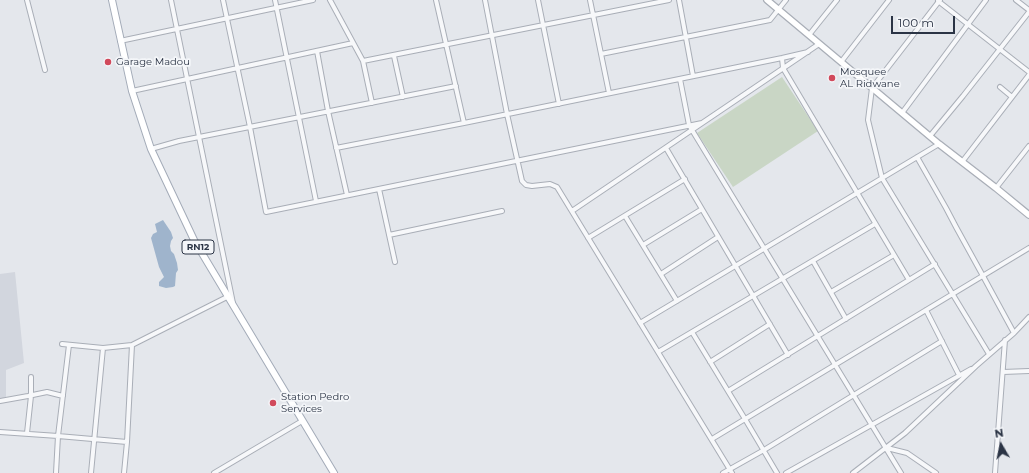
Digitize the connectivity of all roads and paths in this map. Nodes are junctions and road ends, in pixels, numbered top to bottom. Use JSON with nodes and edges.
{"nodes":[{"id":1,"x":27,"y":0,"type":"edge"},
{"id":2,"x":112,"y":0,"type":"edge"},
{"id":3,"x":171,"y":0,"type":"edge"},
{"id":4,"x":223,"y":0,"type":"edge"},
{"id":5,"x":275,"y":0,"type":"edge"},
{"id":6,"x":313,"y":0,"type":"edge"},
{"id":7,"x":330,"y":0,"type":"edge"},
{"id":8,"x":436,"y":0,"type":"edge"},
{"id":9,"x":485,"y":0,"type":"edge"},
{"id":10,"x":538,"y":0,"type":"edge"},
{"id":11,"x":590,"y":0,"type":"edge"},
{"id":12,"x":668,"y":0,"type":"edge"},
{"id":13,"x":679,"y":0,"type":"edge"},
{"id":14,"x":767,"y":0,"type":"edge"},
{"id":15,"x":786,"y":0,"type":"edge"},
{"id":16,"x":837,"y":0,"type":"edge"},
{"id":17,"x":889,"y":0,"type":"edge"},
{"id":18,"x":939,"y":0,"type":"edge"},
{"id":19,"x":986,"y":0,"type":"edge"},
{"id":20,"x":1016,"y":0,"type":"edge"},
{"id":21,"x":276,"y":8,"type":"junction"},
{"id":22,"x":778,"y":10,"type":"junction"},
{"id":23,"x":1029,"y":11,"type":"edge"},
{"id":24,"x":593,"y":15,"type":"junction"},
{"id":25,"x":227,"y":18,"type":"junction"},
{"id":26,"x":968,"y":24,"type":"junction"},
{"id":27,"x":543,"y":26,"type":"junction"},
{"id":28,"x":177,"y":29,"type":"junction"},
{"id":29,"x":492,"y":35,"type":"junction"},
{"id":30,"x":809,"y":36,"type":"junction"},
{"id":31,"x":686,"y":37,"type":"junction"},
{"id":32,"x":120,"y":41,"type":"junction"},
{"id":33,"x":354,"y":43,"type":"junction"},
{"id":34,"x":819,"y":44,"type":"junction"},
{"id":35,"x":447,"y":45,"type":"junction"},
{"id":36,"x":1000,"y":49,"type":"junction"},
{"id":37,"x":317,"y":51,"type":"junction"},
{"id":38,"x":808,"y":52,"type":"junction"},
{"id":39,"x":601,"y":54,"type":"junction"},
{"id":40,"x":394,"y":56,"type":"junction"},
{"id":41,"x":287,"y":58,"type":"junction"},
{"id":42,"x":782,"y":58,"type":"junction"},
{"id":43,"x":363,"y":61,"type":"junction"},
{"id":44,"x":841,"y":62,"type":"junction"},
{"id":45,"x":237,"y":68,"type":"junction"},
{"id":46,"x":783,"y":68,"type":"junction"},
{"id":47,"x":45,"y":70,"type":"dead end"},
{"id":48,"x":1029,"y":72,"type":"edge"},
{"id":49,"x":1029,"y":75,"type":"edge"},
{"id":50,"x":693,"y":76,"type":"junction"},
{"id":51,"x":188,"y":79,"type":"junction"},
{"id":52,"x":680,"y":79,"type":"junction"},
{"id":53,"x":456,"y":86,"type":"junction"},
{"id":54,"x":1000,"y":87,"type":"dead end"},
{"id":55,"x":872,"y":88,"type":"junction"},
{"id":56,"x":132,"y":92,"type":"junction"},
{"id":57,"x":609,"y":94,"type":"junction"},
{"id":58,"x":403,"y":97,"type":"junction"},
{"id":59,"x":1012,"y":97,"type":"junction"},
{"id":60,"x":372,"y":103,"type":"junction"},
{"id":61,"x":558,"y":104,"type":"junction"},
{"id":62,"x":328,"y":111,"type":"junction"},
{"id":63,"x":902,"y":113,"type":"junction"},
{"id":64,"x":507,"y":114,"type":"junction"},
{"id":65,"x":299,"y":117,"type":"junction"},
{"id":66,"x":464,"y":123,"type":"junction"},
{"id":67,"x":250,"y":127,"type":"junction"},
{"id":68,"x":691,"y":128,"type":"junction"},
{"id":69,"x":930,"y":136,"type":"junction"},
{"id":70,"x":200,"y":137,"type":"junction"},
{"id":71,"x":939,"y":144,"type":"junction"},
{"id":72,"x":1029,"y":146,"type":"edge"},
{"id":73,"x":336,"y":148,"type":"junction"},
{"id":74,"x":666,"y":148,"type":"junction"},
{"id":75,"x":151,"y":149,"type":"junction"},
{"id":76,"x":917,"y":157,"type":"junction"},
{"id":77,"x":517,"y":160,"type":"junction"},
{"id":78,"x":962,"y":162,"type":"junction"},
{"id":79,"x":882,"y":178,"type":"junction"},
{"id":80,"x":685,"y":179,"type":"junction"},
{"id":81,"x":996,"y":188,"type":"junction"},
{"id":82,"x":379,"y":189,"type":"junction"},
{"id":83,"x":857,"y":193,"type":"junction"},
{"id":84,"x":347,"y":195,"type":"junction"},
{"id":85,"x":316,"y":201,"type":"junction"},
{"id":86,"x":702,"y":208,"type":"junction"},
{"id":87,"x":572,"y":210,"type":"junction"},
{"id":88,"x":502,"y":211,"type":"dead end"},
{"id":89,"x":1028,"y":213,"type":"edge"},
{"id":90,"x":625,"y":216,"type":"junction"},
{"id":91,"x":875,"y":224,"type":"junction"},
{"id":92,"x":389,"y":235,"type":"junction"},
{"id":93,"x":718,"y":237,"type":"junction"},
{"id":94,"x":588,"y":238,"type":"junction"},
{"id":95,"x":643,"y":245,"type":"junction"},
{"id":96,"x":764,"y":248,"type":"junction"},
{"id":97,"x":1029,"y":248,"type":"edge"},
{"id":98,"x":894,"y":255,"type":"junction"},
{"id":99,"x":813,"y":261,"type":"junction"},
{"id":100,"x":395,"y":262,"type":"dead end"},
{"id":101,"x":935,"y":264,"type":"junction"},
{"id":102,"x":735,"y":266,"type":"junction"},
{"id":103,"x":661,"y":274,"type":"junction"},
{"id":104,"x":983,"y":276,"type":"junction"},
{"id":105,"x":783,"y":279,"type":"junction"},
{"id":106,"x":908,"y":280,"type":"junction"},
{"id":107,"x":831,"y":292,"type":"junction"},
{"id":108,"x":953,"y":294,"type":"junction"},
{"id":109,"x":227,"y":297,"type":"junction"},
{"id":110,"x":754,"y":297,"type":"junction"},
{"id":111,"x":677,"y":301,"type":"junction"},
{"id":112,"x":234,"y":309,"type":"junction"},
{"id":113,"x":926,"y":310,"type":"junction"},
{"id":114,"x":1029,"y":316,"type":"edge"},
{"id":115,"x":846,"y":318,"type":"junction"},
{"id":116,"x":640,"y":323,"type":"junction"},
{"id":117,"x":770,"y":324,"type":"junction"},
{"id":118,"x":692,"y":332,"type":"junction"},
{"id":119,"x":1014,"y":333,"type":"junction"},
{"id":120,"x":818,"y":336,"type":"junction"},
{"id":121,"x":1005,"y":340,"type":"junction"},
{"id":122,"x":942,"y":341,"type":"junction"},
{"id":123,"x":62,"y":344,"type":"dead end"},
{"id":124,"x":69,"y":345,"type":"junction"},
{"id":125,"x":132,"y":345,"type":"junction"},
{"id":126,"x":103,"y":348,"type":"junction"},
{"id":127,"x":658,"y":352,"type":"junction"},
{"id":128,"x":989,"y":354,"type":"junction"},
{"id":129,"x":788,"y":355,"type":"junction"},
{"id":130,"x":710,"y":362,"type":"junction"},
{"id":131,"x":836,"y":365,"type":"junction"},
{"id":132,"x":976,"y":366,"type":"junction"},
{"id":133,"x":1029,"y":371,"type":"edge"},
{"id":134,"x":1003,"y":372,"type":"junction"},
{"id":135,"x":959,"y":375,"type":"junction"},
{"id":136,"x":31,"y":377,"type":"dead end"},
{"id":137,"x":728,"y":391,"type":"junction"},
{"id":138,"x":854,"y":395,"type":"junction"},
{"id":139,"x":31,"y":396,"type":"junction"},
{"id":140,"x":63,"y":396,"type":"junction"},
{"id":141,"x":0,"y":401,"type":"edge"},
{"id":142,"x":746,"y":419,"type":"junction"},
{"id":143,"x":302,"y":421,"type":"junction"},
{"id":144,"x":872,"y":424,"type":"junction"},
{"id":145,"x":0,"y":432,"type":"edge"},
{"id":146,"x":27,"y":434,"type":"junction"},
{"id":147,"x":58,"y":436,"type":"junction"},
{"id":148,"x":94,"y":439,"type":"junction"},
{"id":149,"x":712,"y":439,"type":"junction"},
{"id":150,"x":127,"y":442,"type":"junction"},
{"id":151,"x":886,"y":448,"type":"junction"},
{"id":152,"x":764,"y":450,"type":"junction"},
{"id":153,"x":731,"y":471,"type":"edge"},
{"id":154,"x":56,"y":473,"type":"edge"},
{"id":155,"x":91,"y":473,"type":"edge"},
{"id":156,"x":124,"y":473,"type":"edge"},
{"id":157,"x":214,"y":473,"type":"edge"},
{"id":158,"x":334,"y":473,"type":"edge"},
{"id":159,"x":724,"y":473,"type":"edge"},
{"id":160,"x":777,"y":473,"type":"edge"},
{"id":161,"x":786,"y":473,"type":"edge"},
{"id":162,"x":853,"y":473,"type":"edge"},
{"id":163,"x":901,"y":473,"type":"edge"},
{"id":164,"x":936,"y":473,"type":"edge"},
{"id":165,"x":995,"y":473,"type":"edge"}],
"edges":[{"from":1,"to":47,"type":"street"},
{"from":2,"to":32,"type":"main road","number":"RN12"},
{"from":3,"to":28,"type":"street"},
{"from":4,"to":25,"type":"street"},
{"from":5,"to":21,"type":"street"},
{"from":6,"to":21,"type":"street"},
{"from":7,"to":33,"type":"street"},
{"from":8,"to":35,"type":"street"},
{"from":9,"to":29,"type":"street"},
{"from":10,"to":27,"type":"street"},
{"from":11,"to":24,"type":"street"},
{"from":12,"to":24,"type":"street"},
{"from":13,"to":31,"type":"street"},
{"from":14,"to":22,"type":"street"},
{"from":15,"to":22,"type":"street"},
{"from":16,"to":30,"type":"street"},
{"from":17,"to":44,"type":"street"},
{"from":18,"to":26,"type":"street"},
{"from":18,"to":55,"type":"street"},
{"from":19,"to":26,"type":"street"},
{"from":20,"to":23,"type":"street"},
{"from":21,"to":25,"type":"street"},
{"from":21,"to":41,"type":"street"},
{"from":22,"to":30,"type":"street"},
{"from":22,"to":31,"type":"street"},
{"from":23,"to":36,"type":"street"},
{"from":24,"to":27,"type":"street"},
{"from":24,"to":39,"type":"street"},
{"from":25,"to":28,"type":"street"},
{"from":25,"to":45,"type":"street"},
{"from":26,"to":36,"type":"street"},
{"from":26,"to":63,"type":"street"},
{"from":27,"to":29,"type":"street"},
{"from":27,"to":61,"type":"street"},
{"from":28,"to":32,"type":"street"},
{"from":28,"to":51,"type":"street"},
{"from":29,"to":35,"type":"street"},
{"from":29,"to":64,"type":"street"},
{"from":30,"to":34,"type":"street"},
{"from":31,"to":39,"type":"street"},
{"from":31,"to":50,"type":"street"},
{"from":32,"to":56,"type":"main road","number":"RN12"},
{"from":33,"to":37,"type":"street"},
{"from":33,"to":43,"type":"street"},
{"from":34,"to":38,"type":"street"},
{"from":34,"to":44,"type":"street"},
{"from":35,"to":40,"type":"street"},
{"from":35,"to":53,"type":"street"},
{"from":36,"to":48,"type":"street"},
{"from":36,"to":69,"type":"street"},
{"from":37,"to":41,"type":"street"},
{"from":37,"to":62,"type":"street"},
{"from":38,"to":42,"type":"street"},
{"from":38,"to":46,"type":"street"},
{"from":39,"to":57,"type":"street"},
{"from":40,"to":43,"type":"street"},
{"from":40,"to":58,"type":"street"},
{"from":41,"to":45,"type":"street"},
{"from":41,"to":65,"type":"street"},
{"from":42,"to":46,"type":"street"},
{"from":42,"to":50,"type":"street"},
{"from":43,"to":60,"type":"street"},
{"from":44,"to":55,"type":"street"},
{"from":45,"to":51,"type":"street"},
{"from":45,"to":67,"type":"street"},
{"from":46,"to":68,"type":"street"},
{"from":46,"to":83,"type":"street"},
{"from":49,"to":59,"type":"street"},
{"from":50,"to":52,"type":"street"},
{"from":51,"to":56,"type":"street"},
{"from":51,"to":70,"type":"street"},
{"from":52,"to":57,"type":"street"},
{"from":52,"to":68,"type":"street"},
{"from":53,"to":58,"type":"street"},
{"from":53,"to":66,"type":"street"},
{"from":54,"to":59,"type":"street"},
{"from":55,"to":63,"type":"street"},
{"from":55,"to":79,"type":"street"},
{"from":56,"to":75,"type":"main road","number":"RN12"},
{"from":57,"to":61,"type":"street"},
{"from":58,"to":60,"type":"street"},
{"from":59,"to":78,"type":"street"},
{"from":60,"to":62,"type":"street"},
{"from":61,"to":64,"type":"street"},
{"from":62,"to":65,"type":"street"},
{"from":62,"to":73,"type":"street"},
{"from":63,"to":69,"type":"street"},
{"from":64,"to":66,"type":"street"},
{"from":64,"to":77,"type":"street"},
{"from":65,"to":67,"type":"street"},
{"from":65,"to":85,"type":"street"},
{"from":66,"to":73,"type":"street"},
{"from":67,"to":70,"type":"street"},
{"from":67,"to":85,"type":"street"},
{"from":68,"to":74,"type":"street"},
{"from":68,"to":77,"type":"street"},
{"from":68,"to":96,"type":"street"},
{"from":69,"to":71,"type":"street"},
{"from":70,"to":75,"type":"street"},
{"from":70,"to":112,"type":"street"},
{"from":71,"to":76,"type":"street"},
{"from":71,"to":78,"type":"street"},
{"from":72,"to":81,"type":"street"},
{"from":73,"to":84,"type":"street"},
{"from":74,"to":80,"type":"street"},
{"from":74,"to":87,"type":"street"},
{"from":75,"to":109,"type":"main road","number":"RN12"},
{"from":76,"to":79,"type":"street"},
{"from":76,"to":104,"type":"street"},
{"from":77,"to":82,"type":"street"},
{"from":77,"to":87,"type":"street"},
{"from":78,"to":81,"type":"street"},
{"from":79,"to":83,"type":"street"},
{"from":79,"to":101,"type":"street"},
{"from":80,"to":86,"type":"street"},
{"from":80,"to":90,"type":"street"},
{"from":81,"to":89,"type":"street"},
{"from":82,"to":84,"type":"street"},
{"from":82,"to":92,"type":"street"},
{"from":83,"to":91,"type":"street"},
{"from":83,"to":96,"type":"street"},
{"from":84,"to":85,"type":"street"},
{"from":86,"to":93,"type":"street"},
{"from":86,"to":95,"type":"street"},
{"from":87,"to":94,"type":"street"},
{"from":88,"to":92,"type":"street"},
{"from":90,"to":94,"type":"street"},
{"from":90,"to":95,"type":"street"},
{"from":91,"to":98,"type":"street"},
{"from":91,"to":99,"type":"street"},
{"from":92,"to":100,"type":"street"},
{"from":93,"to":102,"type":"street"},
{"from":93,"to":103,"type":"street"},
{"from":94,"to":116,"type":"street"},
{"from":95,"to":103,"type":"street"},
{"from":96,"to":102,"type":"street"},
{"from":96,"to":105,"type":"street"},
{"from":97,"to":104,"type":"street"},
{"from":98,"to":106,"type":"street"},
{"from":98,"to":107,"type":"street"},
{"from":99,"to":105,"type":"street"},
{"from":99,"to":107,"type":"street"},
{"from":101,"to":106,"type":"street"},
{"from":101,"to":108,"type":"street"},
{"from":102,"to":110,"type":"street"},
{"from":102,"to":111,"type":"street"},
{"from":103,"to":111,"type":"street"},
{"from":104,"to":108,"type":"street"},
{"from":104,"to":119,"type":"street"},
{"from":105,"to":110,"type":"street"},
{"from":105,"to":120,"type":"street"},
{"from":106,"to":115,"type":"street"},
{"from":107,"to":115,"type":"street"},
{"from":108,"to":113,"type":"street"},
{"from":108,"to":128,"type":"street"},
{"from":109,"to":112,"type":"main road","number":"RN12"},
{"from":109,"to":125,"type":"street"},
{"from":110,"to":117,"type":"street"},
{"from":110,"to":118,"type":"street"},
{"from":111,"to":116,"type":"street"},
{"from":112,"to":143,"type":"main road","number":"RN12"},
{"from":113,"to":122,"type":"street"},
{"from":113,"to":131,"type":"street"},
{"from":114,"to":119,"type":"street"},
{"from":115,"to":120,"type":"street"},
{"from":116,"to":127,"type":"street"},
{"from":117,"to":129,"type":"street"},
{"from":117,"to":130,"type":"street"},
{"from":118,"to":127,"type":"street"},
{"from":118,"to":130,"type":"street"},
{"from":119,"to":121,"type":"street"},
{"from":120,"to":129,"type":"street"},
{"from":120,"to":131,"type":"street"},
{"from":121,"to":128,"type":"street"},
{"from":121,"to":134,"type":"street"},
{"from":122,"to":135,"type":"street"},
{"from":122,"to":138,"type":"street"},
{"from":123,"to":124,"type":"street"},
{"from":124,"to":126,"type":"street"},
{"from":124,"to":140,"type":"street"},
{"from":125,"to":126,"type":"street"},
{"from":125,"to":150,"type":"street"},
{"from":126,"to":148,"type":"street"},
{"from":127,"to":149,"type":"street"},
{"from":128,"to":132,"type":"street"},
{"from":129,"to":137,"type":"street"},
{"from":130,"to":137,"type":"street"},
{"from":131,"to":138,"type":"street"},
{"from":131,"to":142,"type":"street"},
{"from":132,"to":135,"type":"street"},
{"from":132,"to":151,"type":"street"},
{"from":133,"to":134,"type":"street"},
{"from":134,"to":165,"type":"street"},
{"from":135,"to":144,"type":"street"},
{"from":136,"to":139,"type":"street"},
{"from":137,"to":142,"type":"street"},
{"from":138,"to":144,"type":"street"},
{"from":138,"to":152,"type":"street"},
{"from":139,"to":140,"type":"street"},
{"from":139,"to":141,"type":"street"},
{"from":139,"to":146,"type":"street"},
{"from":140,"to":147,"type":"street"},
{"from":142,"to":149,"type":"street"},
{"from":142,"to":152,"type":"street"},
{"from":143,"to":157,"type":"street"},
{"from":143,"to":158,"type":"main road","number":"RN12"},
{"from":144,"to":151,"type":"street"},
{"from":144,"to":161,"type":"street"},
{"from":145,"to":146,"type":"street"},
{"from":146,"to":147,"type":"street"},
{"from":147,"to":148,"type":"street"},
{"from":147,"to":154,"type":"street"},
{"from":148,"to":150,"type":"street"},
{"from":148,"to":155,"type":"street"},
{"from":149,"to":153,"type":"street"},
{"from":150,"to":156,"type":"street"},
{"from":151,"to":162,"type":"street"},
{"from":151,"to":163,"type":"street"},
{"from":151,"to":164,"type":"street"},
{"from":152,"to":153,"type":"street"},
{"from":152,"to":160,"type":"street"},
{"from":153,"to":159,"type":"street"}]}
